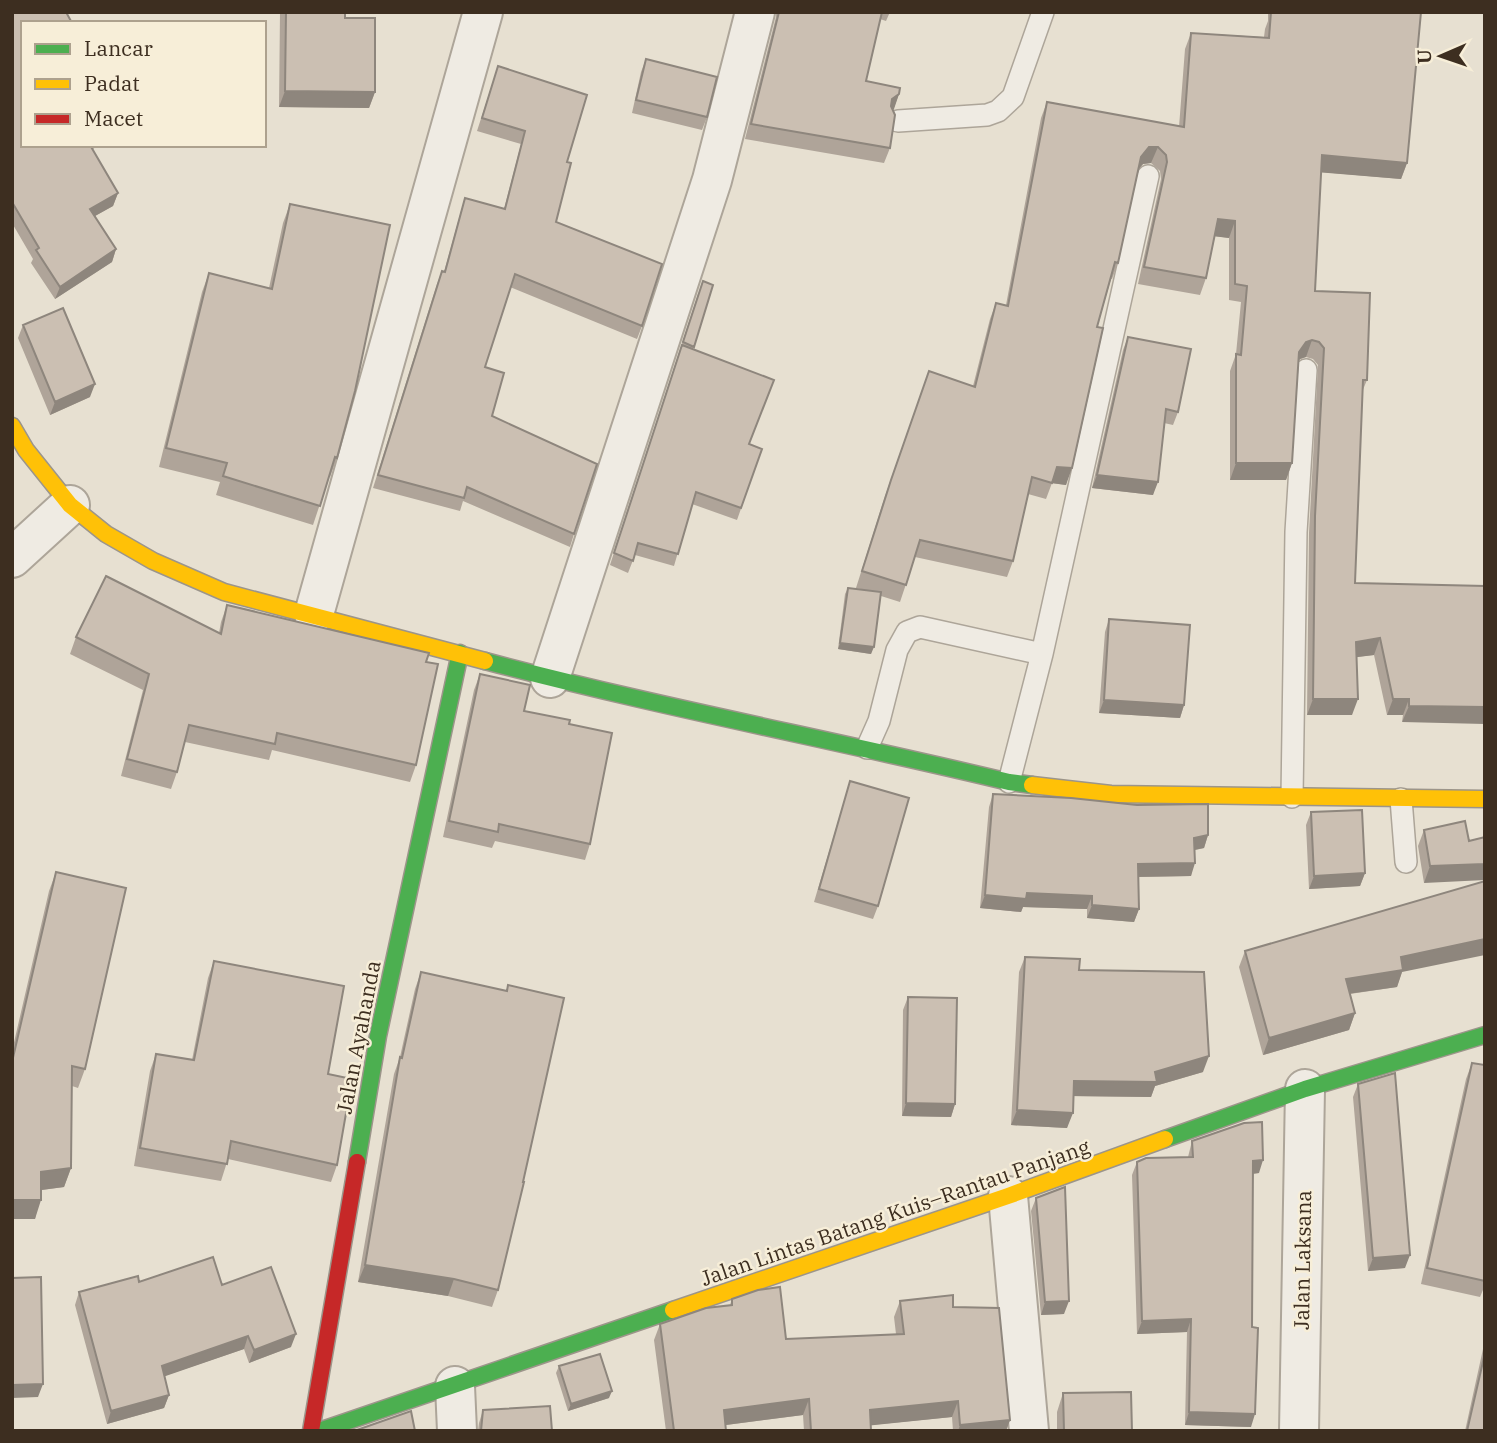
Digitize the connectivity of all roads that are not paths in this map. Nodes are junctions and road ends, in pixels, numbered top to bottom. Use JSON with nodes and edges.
{"nodes":[{"id":1,"x":483,"y":12,"type":"edge"},
{"id":2,"x":755,"y":12,"type":"edge"},
{"id":3,"x":1042,"y":12,"type":"edge"},
{"id":4,"x":898,"y":121,"type":"edge"},
{"id":5,"x":1148,"y":176,"type":"edge"},
{"id":6,"x":1306,"y":370,"type":"edge"},
{"id":7,"x":12,"y":426,"type":"edge"},
{"id":8,"x":70,"y":505,"type":"junction"},
{"id":9,"x":12,"y":558,"type":"edge"},
{"id":10,"x":314,"y":614,"type":"junction"},
{"id":11,"x":460,"y":653,"type":"junction"},
{"id":12,"x":1042,"y":654,"type":"junction"},
{"id":13,"x":550,"y":678,"type":"junction"},
{"id":14,"x":867,"y":748,"type":"junction"},
{"id":15,"x":1009,"y":782,"type":"junction"},
{"id":16,"x":1292,"y":797,"type":"junction"},
{"id":17,"x":1401,"y":799,"type":"junction"},
{"id":18,"x":1485,"y":799,"type":"edge"},
{"id":19,"x":1406,"y":862,"type":"dead end"},
{"id":20,"x":1485,"y":1035,"type":"edge"},
{"id":21,"x":1305,"y":1089,"type":"junction"},
{"id":22,"x":1008,"y":1196,"type":"junction"},
{"id":23,"x":455,"y":1386,"type":"junction"},
{"id":24,"x":311,"y":1431,"type":"edge"},
{"id":25,"x":319,"y":1431,"type":"edge"},
{"id":26,"x":457,"y":1431,"type":"edge"},
{"id":27,"x":1029,"y":1431,"type":"edge"},
{"id":28,"x":1299,"y":1431,"type":"edge"}],
"edges":[{"from":1,"to":10,"type":"street"},
{"from":2,"to":13,"type":"street"},
{"from":3,"to":4,"type":"lane"},
{"from":5,"to":12,"type":"lane"},
{"from":6,"to":16,"type":"lane"},
{"from":7,"to":8,"type":"street"},
{"from":8,"to":9,"type":"street"},
{"from":8,"to":10,"type":"street"},
{"from":10,"to":11,"type":"street"},
{"from":11,"to":13,"type":"street"},
{"from":11,"to":24,"type":"street","name":"Jalan Ayahanda"},
{"from":12,"to":14,"type":"lane"},
{"from":12,"to":15,"type":"lane"},
{"from":13,"to":14,"type":"street"},
{"from":14,"to":15,"type":"street"},
{"from":15,"to":16,"type":"street"},
{"from":16,"to":17,"type":"street"},
{"from":17,"to":18,"type":"street"},
{"from":17,"to":19,"type":"lane"},
{"from":20,"to":21,"type":"street","name":"Jalan Lintas Batang Kuis–Rantau Panjang"},
{"from":21,"to":22,"type":"street","name":"Jalan Lintas Batang Kuis–Rantau Panjang"},
{"from":21,"to":28,"type":"street","name":"Jalan Laksana"},
{"from":22,"to":23,"type":"street","name":"Jalan Lintas Batang Kuis–Rantau Panjang"},
{"from":22,"to":27,"type":"street"},
{"from":23,"to":25,"type":"street","name":"Jalan Lintas Batang Kuis–Rantau Panjang"},
{"from":23,"to":26,"type":"street"}]}
